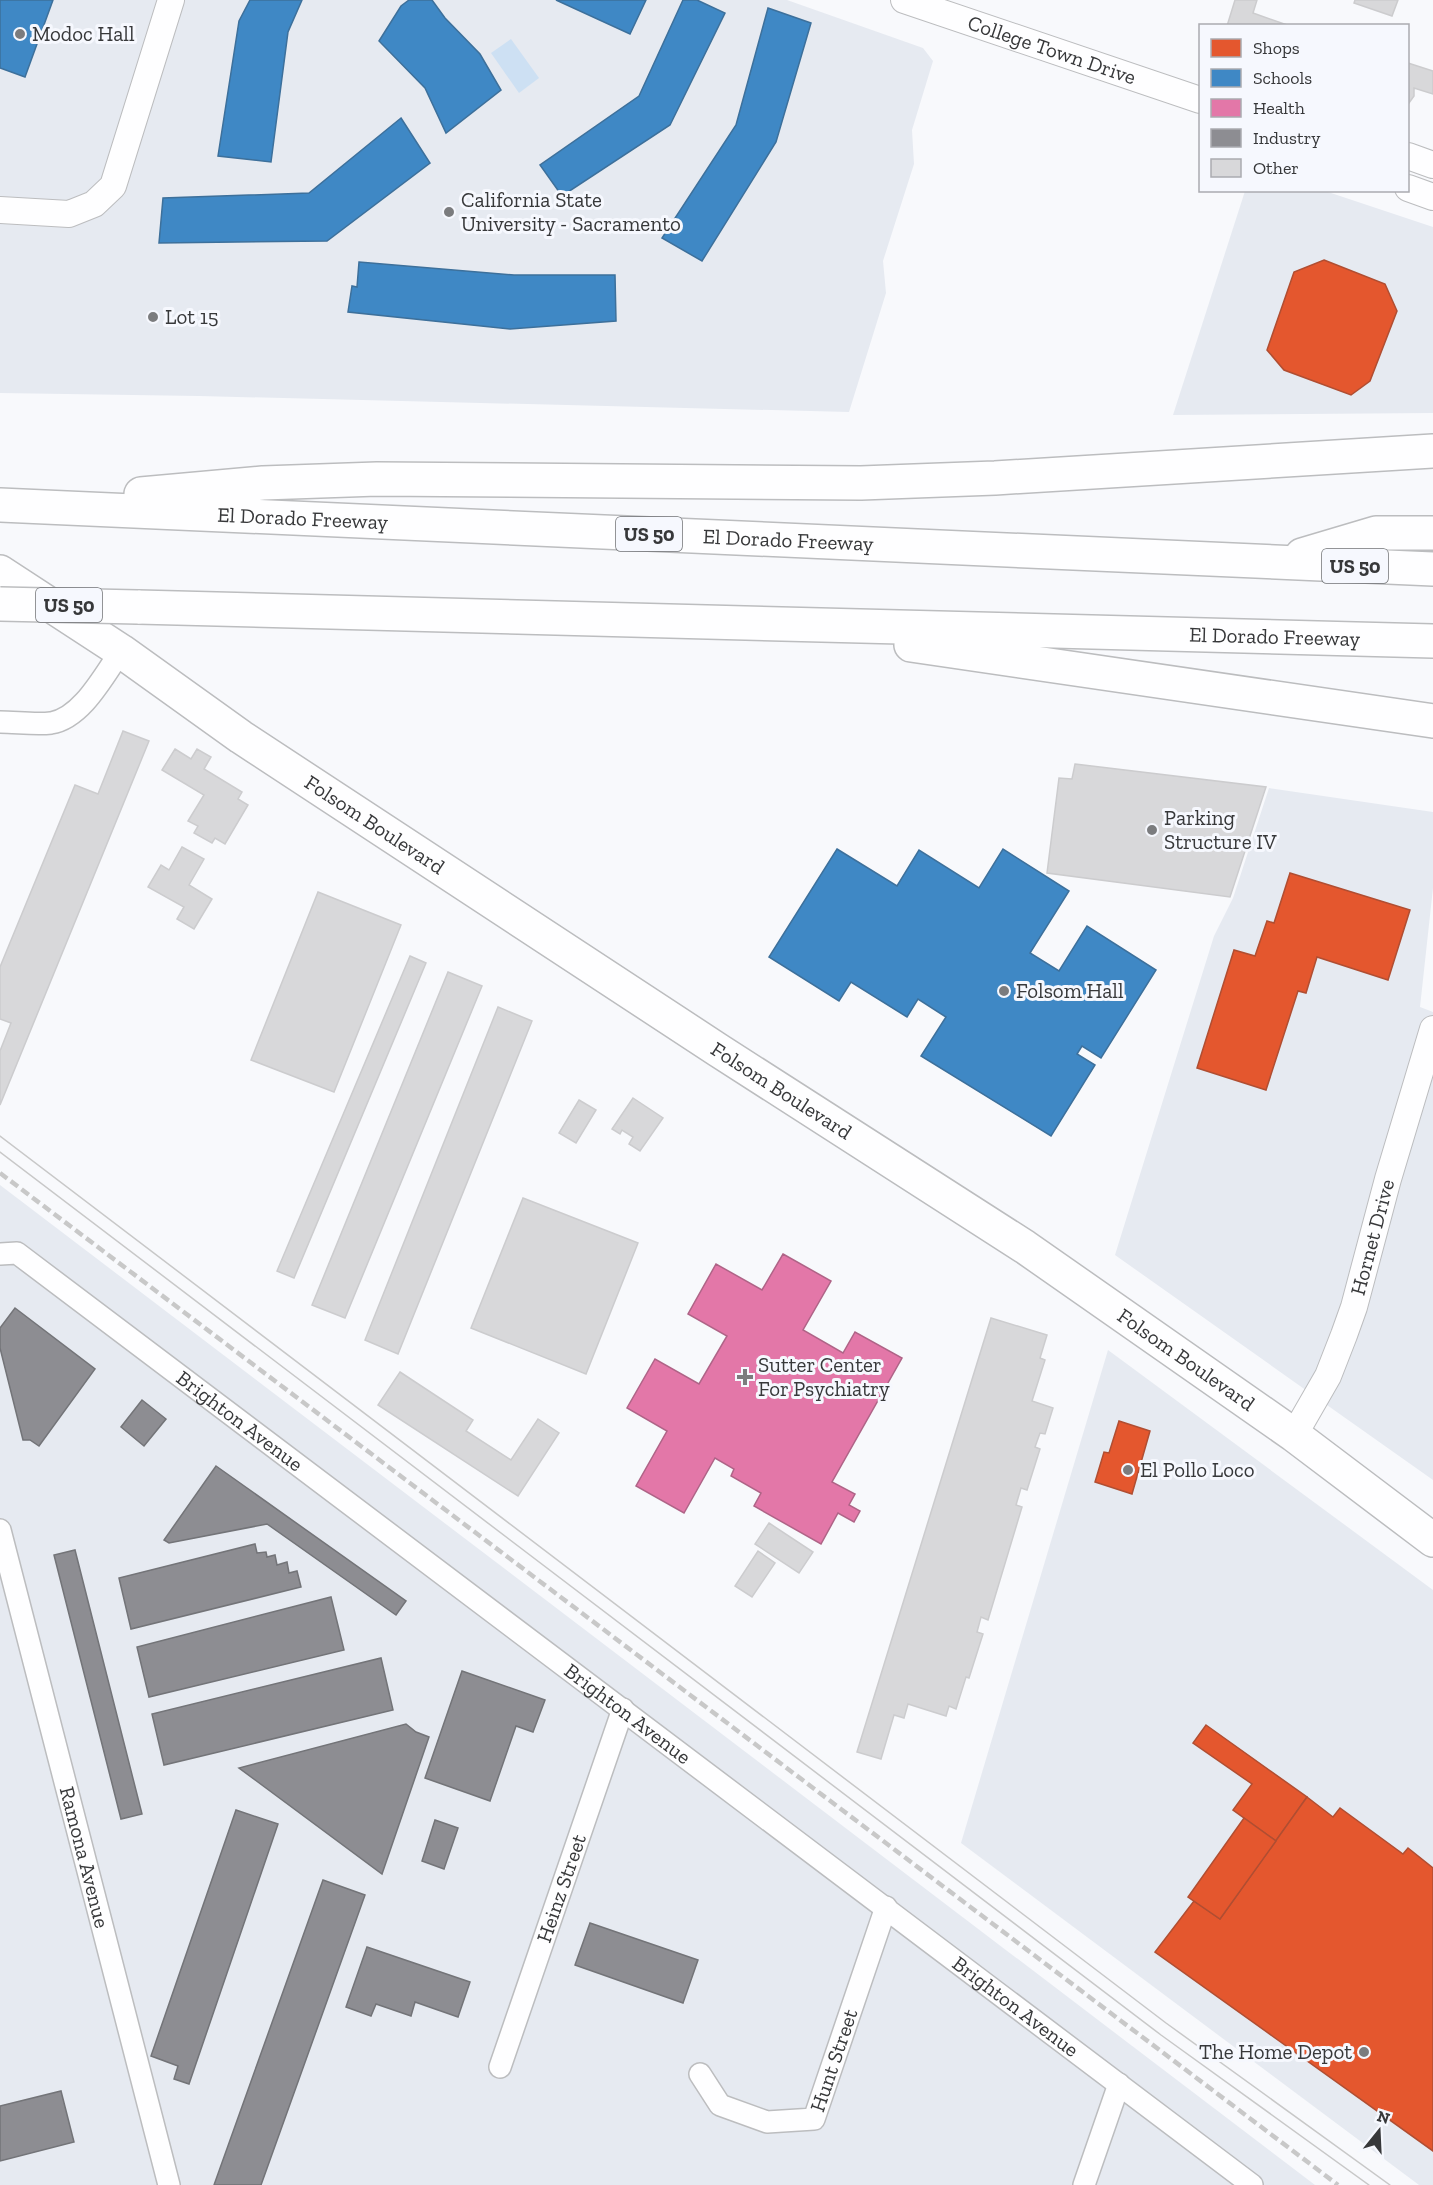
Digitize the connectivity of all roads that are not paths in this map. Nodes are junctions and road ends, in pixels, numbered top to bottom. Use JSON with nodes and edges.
{"nodes":[{"id":1,"x":171,"y":0,"type":"edge"},
{"id":2,"x":904,"y":0,"type":"edge"},
{"id":3,"x":1199,"y":100,"type":"edge"},
{"id":4,"x":1409,"y":157,"type":"edge"},
{"id":5,"x":1433,"y":165,"type":"edge"},
{"id":6,"x":1409,"y":189,"type":"edge"},
{"id":7,"x":1433,"y":197,"type":"edge"},
{"id":8,"x":0,"y":210,"type":"edge"},
{"id":9,"x":1433,"y":430,"type":"edge"},
{"id":10,"x":1433,"y":451,"type":"edge"},
{"id":11,"x":1350,"y":456,"type":"junction"},
{"id":12,"x":10,"y":506,"type":"edge"},
{"id":13,"x":1433,"y":533,"type":"edge"},
{"id":14,"x":1277,"y":563,"type":"junction"},
{"id":15,"x":1433,"y":569,"type":"edge"},
{"id":16,"x":0,"y":572,"type":"edge"},
{"id":17,"x":0,"y":604,"type":"edge"},
{"id":18,"x":761,"y":624,"type":"junction"},
{"id":19,"x":1432,"y":641,"type":"edge"},
{"id":20,"x":121,"y":651,"type":"junction"},
{"id":21,"x":1419,"y":719,"type":"edge"},
{"id":22,"x":0,"y":722,"type":"edge"},
{"id":23,"x":1433,"y":1029,"type":"edge"},
{"id":24,"x":0,"y":1254,"type":"edge"},
{"id":25,"x":1294,"y":1436,"type":"junction"},
{"id":26,"x":0,"y":1530,"type":"edge"},
{"id":27,"x":1433,"y":1540,"type":"edge"},
{"id":28,"x":623,"y":1709,"type":"junction"},
{"id":29,"x":886,"y":1907,"type":"junction"},
{"id":30,"x":500,"y":2067,"type":"dead end"},
{"id":31,"x":700,"y":2074,"type":"dead end"},
{"id":32,"x":1119,"y":2084,"type":"junction"},
{"id":33,"x":169,"y":2185,"type":"edge"},
{"id":34,"x":1084,"y":2185,"type":"edge"},
{"id":35,"x":1252,"y":2185,"type":"edge"}],
"edges":[{"from":1,"to":8,"type":"street"},
{"from":2,"to":3,"type":"street","name":"College Town Drive"},
{"from":4,"to":5,"type":"street"},
{"from":6,"to":7,"type":"street"},
{"from":9,"to":11,"type":"main road"},
{"from":10,"to":11,"type":"main road"},
{"from":11,"to":12,"type":"main road"},
{"from":12,"to":14,"type":"main road","name":"El Dorado Freeway","number":"US 50"},
{"from":13,"to":14,"type":"main road"},
{"from":14,"to":15,"type":"main road","name":"El Dorado Freeway","number":"US 50"},
{"from":16,"to":20,"type":"main road","name":"Folsom Boulevard"},
{"from":17,"to":18,"type":"main road","name":"El Dorado Freeway","number":"US 50","bridge":true},
{"from":18,"to":19,"type":"main road","name":"El Dorado Freeway","number":"US 50"},
{"from":18,"to":21,"type":"main road"},
{"from":20,"to":22,"type":"street"},
{"from":20,"to":25,"type":"main road","name":"Folsom Boulevard"},
{"from":23,"to":25,"type":"street","name":"Hornet Drive"},
{"from":24,"to":28,"type":"street","name":"Brighton Avenue"},
{"from":25,"to":27,"type":"main road","name":"Folsom Boulevard"},
{"from":26,"to":33,"type":"street","name":"Ramona Avenue"},
{"from":28,"to":29,"type":"street","name":"Brighton Avenue"},
{"from":28,"to":30,"type":"street","name":"Heinz Street"},
{"from":29,"to":31,"type":"street","name":"Hunt Street"},
{"from":29,"to":32,"type":"street","name":"Brighton Avenue"},
{"from":32,"to":34,"type":"street"},
{"from":32,"to":35,"type":"street","name":"Brighton Avenue"}]}
